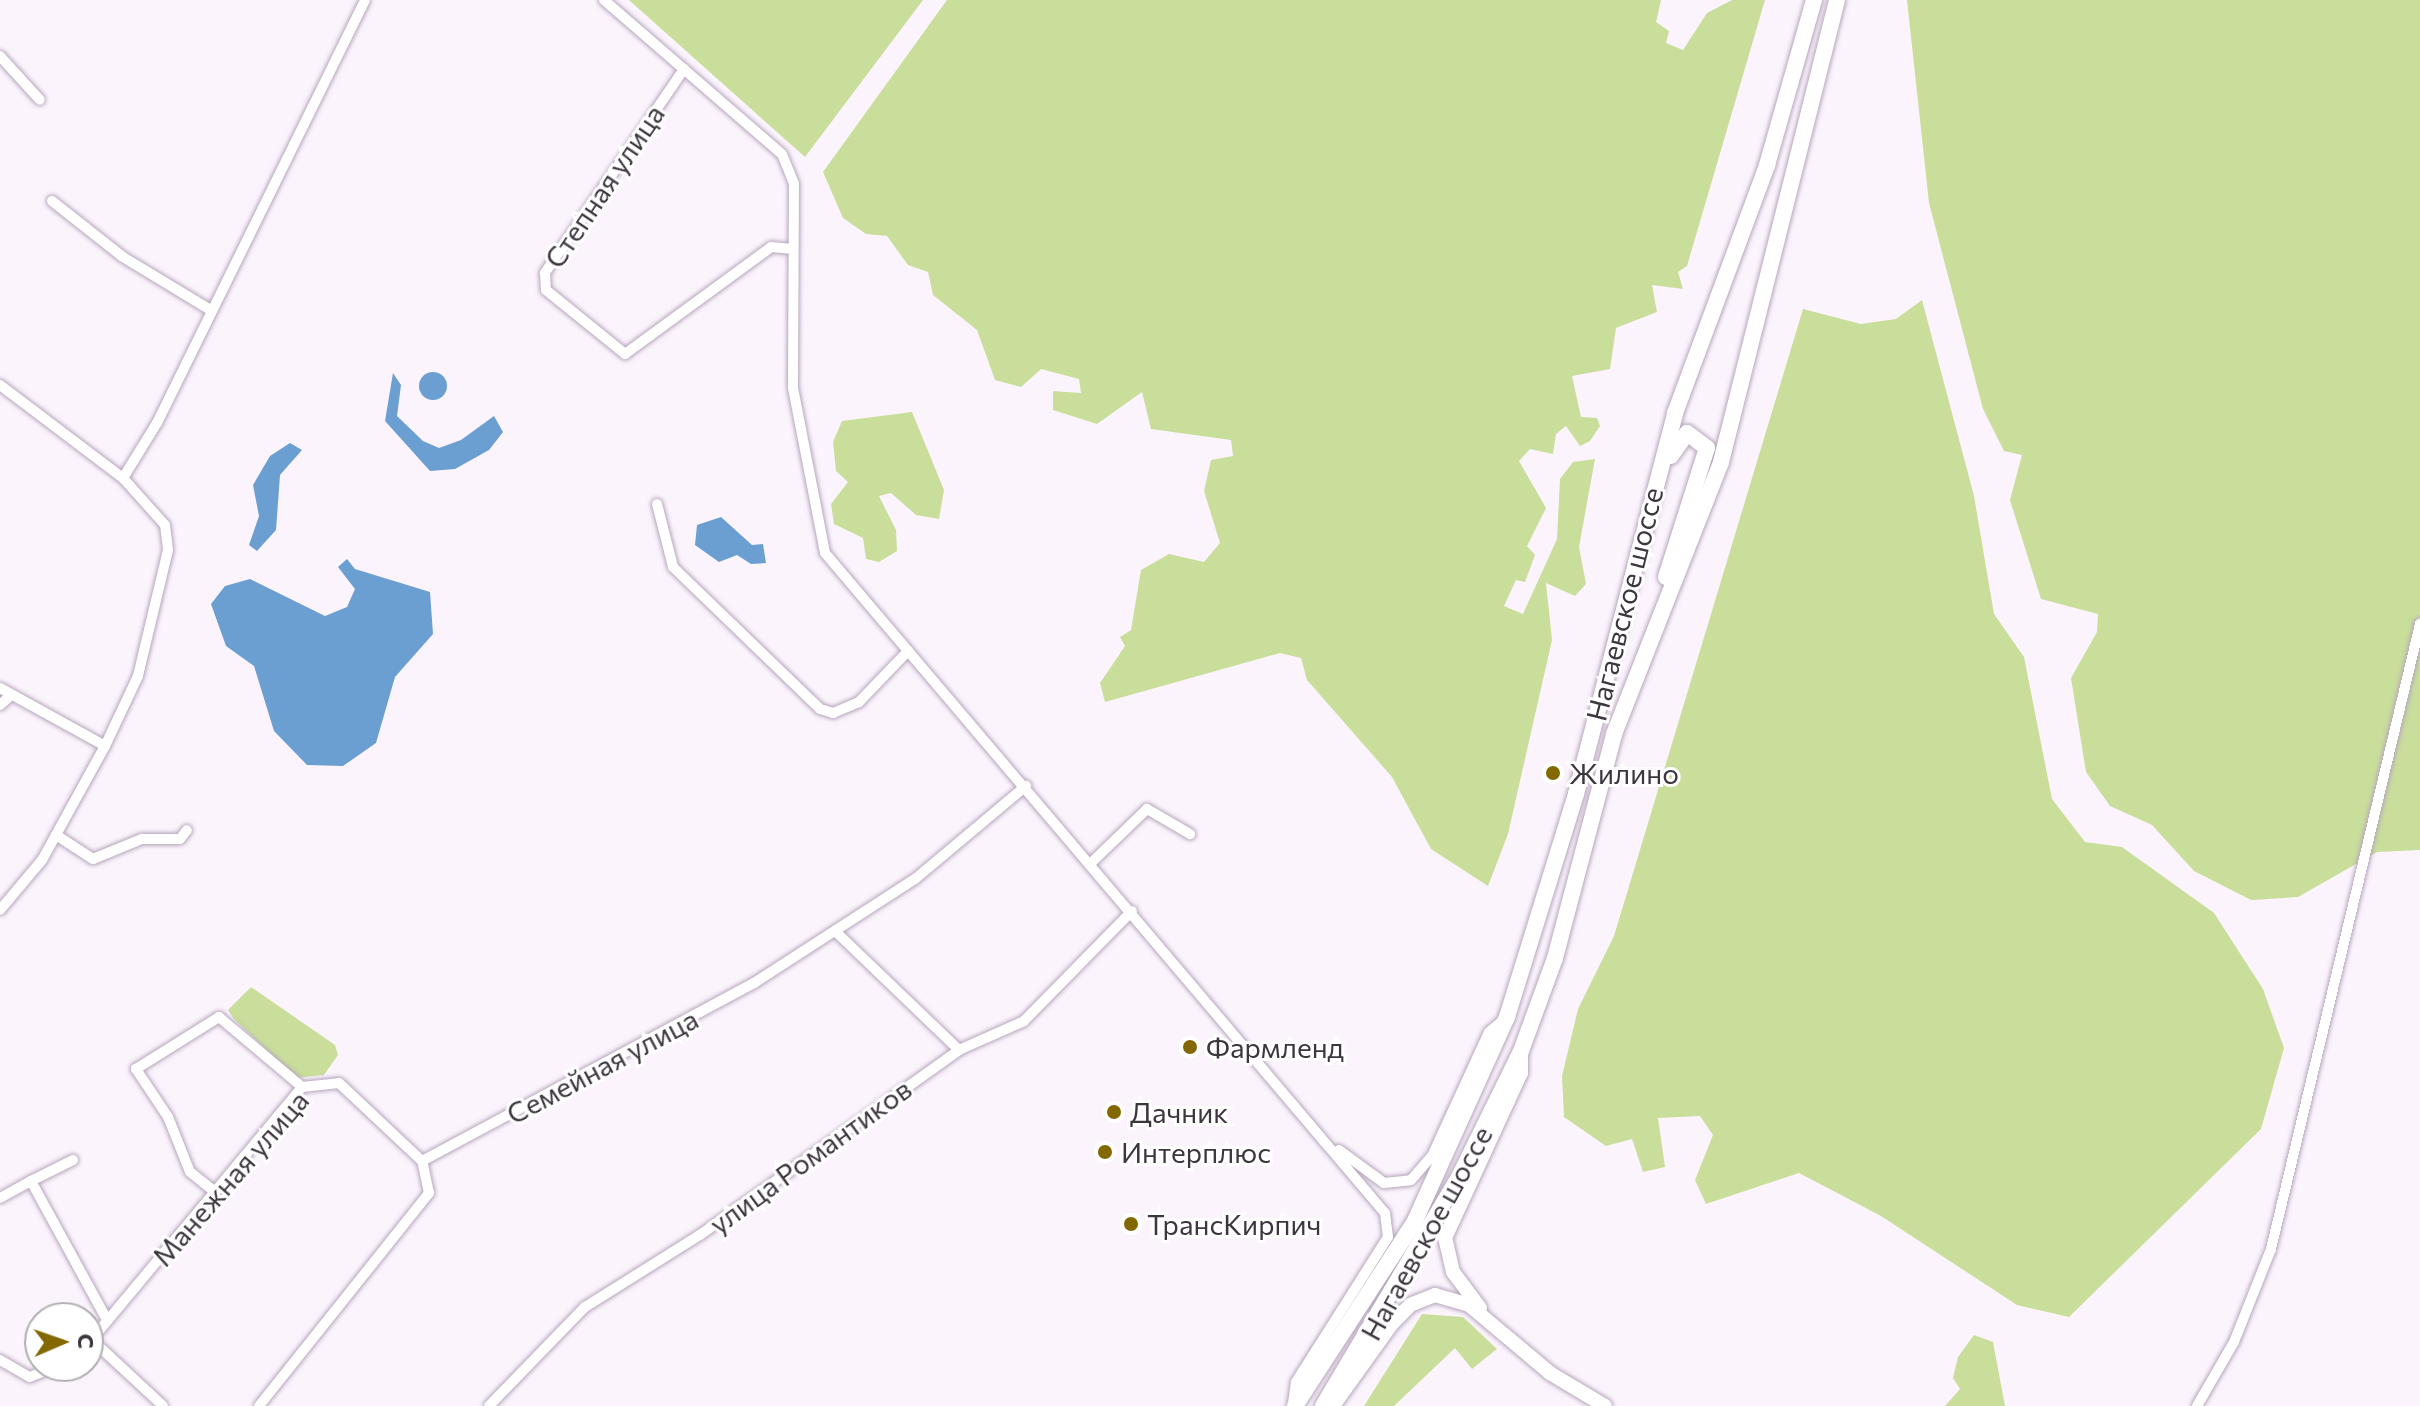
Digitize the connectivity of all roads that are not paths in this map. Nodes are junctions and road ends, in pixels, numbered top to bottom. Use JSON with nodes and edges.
{"nodes":[{"id":1,"x":365,"y":0,"type":"edge"},
{"id":2,"x":604,"y":0,"type":"edge"},
{"id":3,"x":1814,"y":0,"type":"edge"},
{"id":4,"x":1837,"y":0,"type":"edge"},
{"id":5,"x":0,"y":56,"type":"edge"},
{"id":6,"x":684,"y":69,"type":"junction"},
{"id":7,"x":40,"y":100,"type":"dead end"},
{"id":8,"x":52,"y":201,"type":"dead end"},
{"id":9,"x":793,"y":249,"type":"junction"},
{"id":10,"x":212,"y":311,"type":"junction"},
{"id":11,"x":0,"y":385,"type":"edge"},
{"id":12,"x":123,"y":478,"type":"junction"},
{"id":13,"x":657,"y":504,"type":"dead end"},
{"id":14,"x":2420,"y":624,"type":"edge"},
{"id":15,"x":1617,"y":633,"type":"junction"},
{"id":16,"x":1651,"y":636,"type":"junction"},
{"id":17,"x":908,"y":651,"type":"junction"},
{"id":18,"x":0,"y":688,"type":"edge"},
{"id":19,"x":11,"y":695,"type":"junction"},
{"id":20,"x":0,"y":705,"type":"edge"},
{"id":21,"x":105,"y":746,"type":"junction"},
{"id":22,"x":1026,"y":786,"type":"junction"},
{"id":23,"x":187,"y":830,"type":"dead end"},
{"id":24,"x":1190,"y":834,"type":"dead end"},
{"id":25,"x":56,"y":835,"type":"junction"},
{"id":26,"x":1091,"y":863,"type":"junction"},
{"id":27,"x":0,"y":910,"type":"edge"},
{"id":28,"x":1132,"y":911,"type":"junction"},
{"id":29,"x":835,"y":931,"type":"junction"},
{"id":30,"x":1507,"y":1017,"type":"junction"},
{"id":31,"x":959,"y":1050,"type":"junction"},
{"id":32,"x":1521,"y":1051,"type":"junction"},
{"id":33,"x":302,"y":1087,"type":"junction"},
{"id":34,"x":1328,"y":1142,"type":"junction"},
{"id":35,"x":73,"y":1160,"type":"dead end"},
{"id":36,"x":422,"y":1161,"type":"junction"},
{"id":37,"x":31,"y":1181,"type":"junction"},
{"id":38,"x":215,"y":1192,"type":"junction"},
{"id":39,"x":0,"y":1198,"type":"edge"},
{"id":40,"x":107,"y":1320,"type":"junction"},
{"id":41,"x":104,"y":1324,"type":"edge"},
{"id":42,"x":1493,"y":1324,"type":"junction"},
{"id":43,"x":104,"y":1354,"type":"edge"},
{"id":44,"x":2,"y":1366,"type":"edge"},
{"id":45,"x":24,"y":1375,"type":"edge"},
{"id":46,"x":163,"y":1406,"type":"edge"},
{"id":47,"x":259,"y":1406,"type":"edge"},
{"id":48,"x":489,"y":1406,"type":"edge"},
{"id":49,"x":1294,"y":1406,"type":"edge"},
{"id":50,"x":1323,"y":1406,"type":"edge"},
{"id":51,"x":1333,"y":1406,"type":"edge"},
{"id":52,"x":1605,"y":1406,"type":"edge"},
{"id":53,"x":2197,"y":1406,"type":"edge"}],
"edges":[{"from":1,"to":10,"type":"street"},
{"from":2,"to":6,"type":"street"},
{"from":3,"to":15,"type":"main road","name":"Нагаевское шоссе"},
{"from":4,"to":16,"type":"main road","name":"Нагаевское шоссе"},
{"from":5,"to":7,"type":"street"},
{"from":6,"to":9,"type":"street"},
{"from":6,"to":9,"type":"street","name":"Степная улица"},
{"from":8,"to":10,"type":"street"},
{"from":9,"to":17,"type":"street"},
{"from":10,"to":12,"type":"street"},
{"from":11,"to":12,"type":"street"},
{"from":12,"to":21,"type":"street"},
{"from":13,"to":17,"type":"street"},
{"from":14,"to":53,"type":"street"},
{"from":15,"to":16,"type":"main road"},
{"from":15,"to":30,"type":"main road","name":"Нагаевское шоссе"},
{"from":16,"to":32,"type":"main road","name":"Нагаевское шоссе"},
{"from":17,"to":22,"type":"street"},
{"from":18,"to":19,"type":"street"},
{"from":19,"to":20,"type":"street"},
{"from":19,"to":21,"type":"street"},
{"from":21,"to":25,"type":"street"},
{"from":22,"to":26,"type":"street"},
{"from":22,"to":29,"type":"street","name":"Семейная улица"},
{"from":23,"to":25,"type":"street"},
{"from":24,"to":26,"type":"street"},
{"from":25,"to":27,"type":"street"},
{"from":26,"to":28,"type":"street"},
{"from":28,"to":31,"type":"street","name":"улица Романтиков"},
{"from":28,"to":34,"type":"street"},
{"from":29,"to":31,"type":"street"},
{"from":29,"to":36,"type":"street","name":"Семейная улица"},
{"from":30,"to":34,"type":"street"},
{"from":30,"to":49,"type":"main road","name":"Нагаевское шоссе"},
{"from":31,"to":48,"type":"street","name":"улица Романтиков"},
{"from":32,"to":42,"type":"street"},
{"from":32,"to":50,"type":"main road","name":"Нагаевское шоссе"},
{"from":33,"to":36,"type":"street","name":"Манежная улица"},
{"from":33,"to":38,"type":"street","name":"Манежная улица"},
{"from":33,"to":38,"type":"street"},
{"from":34,"to":49,"type":"street"},
{"from":35,"to":37,"type":"street"},
{"from":36,"to":47,"type":"street"},
{"from":37,"to":39,"type":"street"},
{"from":37,"to":40,"type":"street"},
{"from":38,"to":40,"type":"street","name":"Манежная улица"},
{"from":40,"to":41,"type":"street","name":"Манежная улица"},
{"from":42,"to":51,"type":"street"},
{"from":42,"to":52,"type":"street"},
{"from":43,"to":46,"type":"street"},
{"from":44,"to":45,"type":"street"}]}
